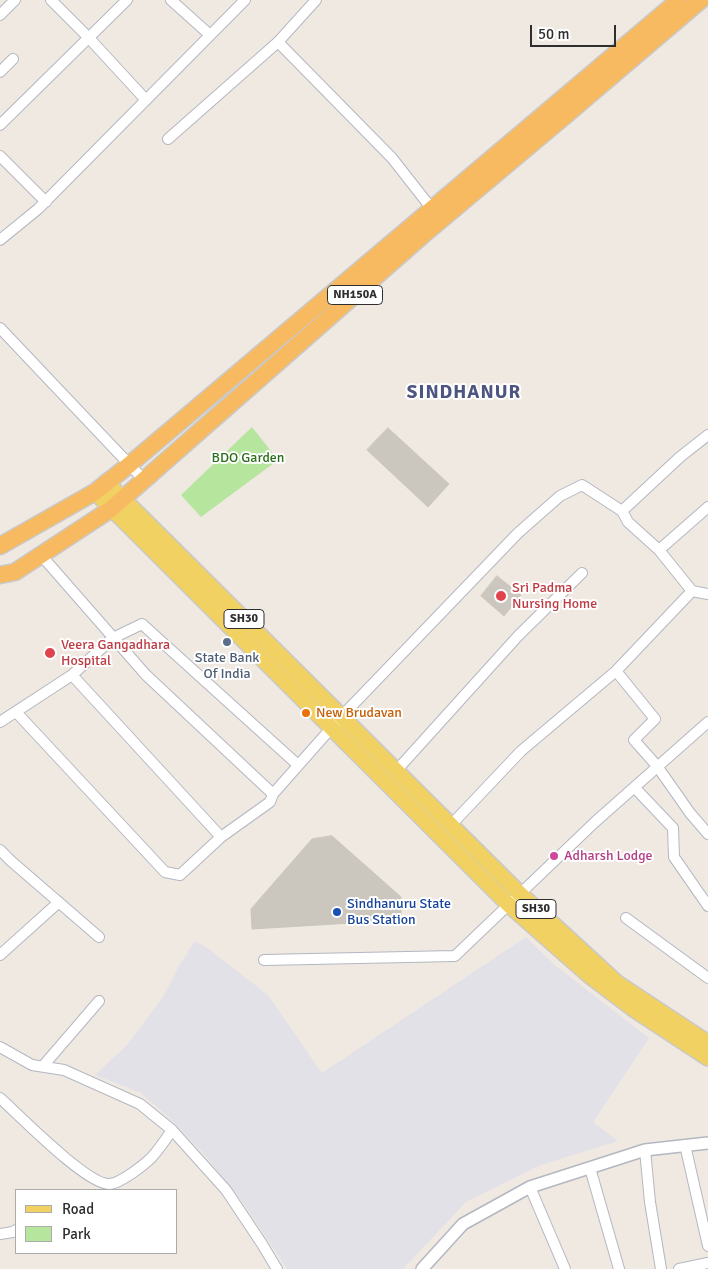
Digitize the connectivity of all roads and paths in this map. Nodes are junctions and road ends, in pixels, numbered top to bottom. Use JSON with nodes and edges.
{"nodes":[{"id":1,"x":15,"y":0,"type":"edge"},
{"id":2,"x":51,"y":0,"type":"edge"},
{"id":3,"x":127,"y":0,"type":"edge"},
{"id":4,"x":171,"y":0,"type":"edge"},
{"id":5,"x":245,"y":0,"type":"edge"},
{"id":6,"x":316,"y":0,"type":"edge"},
{"id":7,"x":679,"y":0,"type":"edge"},
{"id":8,"x":701,"y":0,"type":"edge"},
{"id":9,"x":0,"y":14,"type":"edge"},
{"id":10,"x":210,"y":35,"type":"junction"},
{"id":11,"x":88,"y":37,"type":"junction"},
{"id":12,"x":278,"y":42,"type":"junction"},
{"id":13,"x":13,"y":59,"type":"dead end"},
{"id":14,"x":0,"y":72,"type":"edge"},
{"id":15,"x":146,"y":100,"type":"junction"},
{"id":16,"x":0,"y":125,"type":"edge"},
{"id":17,"x":168,"y":139,"type":"dead end"},
{"id":18,"x":0,"y":156,"type":"edge"},
{"id":19,"x":46,"y":202,"type":"junction"},
{"id":20,"x":432,"y":208,"type":"junction"},
{"id":21,"x":0,"y":240,"type":"edge"},
{"id":22,"x":0,"y":328,"type":"edge"},
{"id":23,"x":708,"y":435,"type":"edge"},
{"id":24,"x":129,"y":465,"type":"junction"},
{"id":25,"x":144,"y":480,"type":"junction"},
{"id":26,"x":100,"y":487,"type":"junction"},
{"id":27,"x":124,"y":498,"type":"junction"},
{"id":28,"x":708,"y":507,"type":"edge"},
{"id":29,"x":111,"y":510,"type":"junction"},
{"id":30,"x":622,"y":512,"type":"junction"},
{"id":31,"x":0,"y":546,"type":"edge"},
{"id":32,"x":659,"y":550,"type":"junction"},
{"id":33,"x":41,"y":555,"type":"junction"},
{"id":34,"x":582,"y":573,"type":"dead end"},
{"id":35,"x":0,"y":575,"type":"edge"},
{"id":36,"x":692,"y":592,"type":"junction"},
{"id":37,"x":708,"y":594,"type":"edge"},
{"id":38,"x":113,"y":638,"type":"junction"},
{"id":39,"x":616,"y":671,"type":"junction"},
{"id":40,"x":72,"y":675,"type":"junction"},
{"id":41,"x":16,"y":712,"type":"junction"},
{"id":42,"x":342,"y":717,"type":"junction"},
{"id":43,"x":0,"y":722,"type":"edge"},
{"id":44,"x":708,"y":722,"type":"edge"},
{"id":45,"x":331,"y":728,"type":"junction"},
{"id":46,"x":298,"y":765,"type":"junction"},
{"id":47,"x":658,"y":766,"type":"junction"},
{"id":48,"x":396,"y":771,"type":"junction"},
{"id":49,"x":635,"y":788,"type":"junction"},
{"id":50,"x":273,"y":794,"type":"junction"},
{"id":51,"x":451,"y":825,"type":"junction"},
{"id":52,"x":708,"y":834,"type":"edge"},
{"id":53,"x":221,"y":837,"type":"junction"},
{"id":54,"x":0,"y":850,"type":"edge"},
{"id":55,"x":519,"y":893,"type":"junction"},
{"id":56,"x":59,"y":902,"type":"junction"},
{"id":57,"x":508,"y":904,"type":"junction"},
{"id":58,"x":708,"y":906,"type":"edge"},
{"id":59,"x":626,"y":918,"type":"dead end"},
{"id":60,"x":99,"y":937,"type":"dead end"},
{"id":61,"x":0,"y":955,"type":"edge"},
{"id":62,"x":264,"y":960,"type":"dead end"},
{"id":63,"x":707,"y":976,"type":"edge"},
{"id":64,"x":98,"y":1001,"type":"dead end"},
{"id":65,"x":708,"y":1043,"type":"edge"},
{"id":66,"x":0,"y":1047,"type":"edge"},
{"id":67,"x":708,"y":1058,"type":"edge"},
{"id":68,"x":43,"y":1066,"type":"junction"},
{"id":69,"x":0,"y":1098,"type":"edge"},
{"id":70,"x":172,"y":1130,"type":"junction"},
{"id":71,"x":708,"y":1143,"type":"edge"},
{"id":72,"x":685,"y":1146,"type":"junction"},
{"id":73,"x":645,"y":1150,"type":"junction"},
{"id":74,"x":590,"y":1168,"type":"junction"},
{"id":75,"x":112,"y":1184,"type":"junction"},
{"id":76,"x":530,"y":1187,"type":"junction"},
{"id":77,"x":100,"y":1189,"type":"edge"},
{"id":78,"x":15,"y":1231,"type":"edge"},
{"id":79,"x":0,"y":1234,"type":"edge"},
{"id":80,"x":708,"y":1246,"type":"edge"},
{"id":81,"x":708,"y":1263,"type":"edge"},
{"id":82,"x":277,"y":1269,"type":"edge"},
{"id":83,"x":422,"y":1269,"type":"edge"},
{"id":84,"x":565,"y":1269,"type":"edge"},
{"id":85,"x":619,"y":1269,"type":"edge"},
{"id":86,"x":661,"y":1269,"type":"edge"},
{"id":87,"x":679,"y":1269,"type":"edge"}],
"edges":[{"from":1,"to":9,"type":"street"},
{"from":2,"to":11,"type":"street"},
{"from":3,"to":11,"type":"street"},
{"from":4,"to":10,"type":"street"},
{"from":5,"to":10,"type":"street"},
{"from":6,"to":12,"type":"street"},
{"from":7,"to":20,"type":"highway","number":"NH150A"},
{"from":8,"to":25,"type":"highway","number":"NH150A"},
{"from":10,"to":15,"type":"street"},
{"from":11,"to":15,"type":"street"},
{"from":11,"to":16,"type":"street"},
{"from":12,"to":17,"type":"street"},
{"from":12,"to":20,"type":"street"},
{"from":13,"to":14,"type":"street"},
{"from":15,"to":19,"type":"street"},
{"from":18,"to":19,"type":"street"},
{"from":19,"to":21,"type":"street"},
{"from":20,"to":24,"type":"highway","number":"NH150A"},
{"from":22,"to":24,"type":"street"},
{"from":23,"to":30,"type":"street"},
{"from":24,"to":25,"type":"street"},
{"from":24,"to":26,"type":"highway","number":"NH150A"},
{"from":25,"to":27,"type":"highway","number":"NH150A"},
{"from":26,"to":27,"type":"main road","number":"SH30"},
{"from":26,"to":29,"type":"main road"},
{"from":26,"to":31,"type":"highway","number":"NH150A"},
{"from":27,"to":29,"type":"highway","number":"NH150A"},
{"from":27,"to":42,"type":"main road","number":"SH30"},
{"from":28,"to":32,"type":"street"},
{"from":29,"to":33,"type":"highway","number":"NH150A"},
{"from":29,"to":45,"type":"main road"},
{"from":30,"to":32,"type":"street"},
{"from":30,"to":42,"type":"street"},
{"from":32,"to":36,"type":"street"},
{"from":33,"to":35,"type":"highway","number":"NH150A"},
{"from":33,"to":38,"type":"street"},
{"from":34,"to":48,"type":"street"},
{"from":36,"to":37,"type":"street"},
{"from":36,"to":39,"type":"street"},
{"from":38,"to":40,"type":"street"},
{"from":38,"to":46,"type":"street"},
{"from":38,"to":50,"type":"street"},
{"from":39,"to":47,"type":"street"},
{"from":39,"to":51,"type":"street"},
{"from":40,"to":41,"type":"street"},
{"from":40,"to":53,"type":"street"},
{"from":41,"to":43,"type":"street"},
{"from":41,"to":53,"type":"street"},
{"from":42,"to":45,"type":"street"},
{"from":42,"to":48,"type":"main road","number":"SH30"},
{"from":44,"to":47,"type":"street"},
{"from":45,"to":46,"type":"street"},
{"from":45,"to":57,"type":"main road"},
{"from":46,"to":50,"type":"street"},
{"from":47,"to":49,"type":"street"},
{"from":47,"to":52,"type":"street"},
{"from":48,"to":51,"type":"main road","number":"SH30"},
{"from":49,"to":55,"type":"street"},
{"from":49,"to":58,"type":"street"},
{"from":50,"to":53,"type":"street"},
{"from":51,"to":55,"type":"main road","number":"SH30"},
{"from":54,"to":56,"type":"street"},
{"from":55,"to":57,"type":"street"},
{"from":55,"to":65,"type":"main road","number":"SH30"},
{"from":56,"to":60,"type":"street"},
{"from":56,"to":61,"type":"street"},
{"from":57,"to":62,"type":"street"},
{"from":57,"to":67,"type":"main road"},
{"from":59,"to":63,"type":"street"},
{"from":64,"to":68,"type":"street"},
{"from":66,"to":68,"type":"street"},
{"from":68,"to":70,"type":"street"},
{"from":69,"to":75,"type":"street"},
{"from":70,"to":75,"type":"street"},
{"from":70,"to":82,"type":"street"},
{"from":71,"to":72,"type":"street"},
{"from":72,"to":73,"type":"street"},
{"from":72,"to":80,"type":"street"},
{"from":73,"to":74,"type":"street"},
{"from":73,"to":86,"type":"street"},
{"from":74,"to":76,"type":"street"},
{"from":74,"to":85,"type":"street"},
{"from":75,"to":77,"type":"street"},
{"from":76,"to":83,"type":"street"},
{"from":76,"to":84,"type":"street"},
{"from":78,"to":79,"type":"street"},
{"from":81,"to":87,"type":"street"}]}
